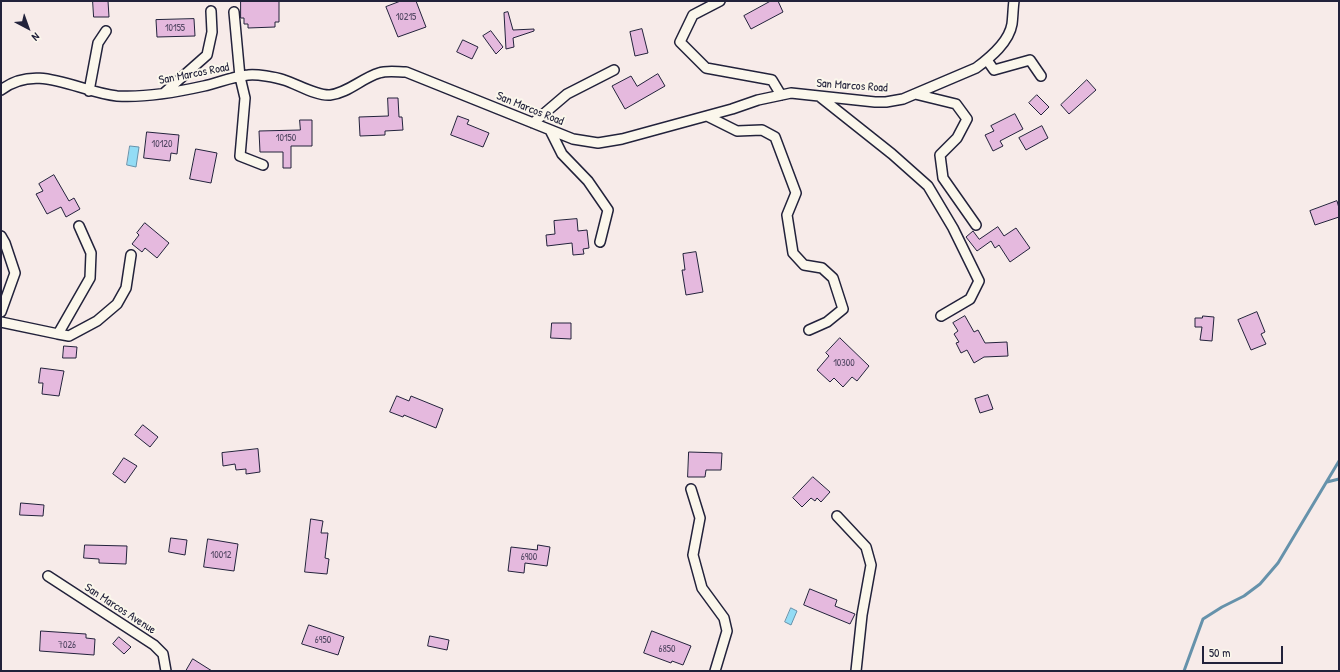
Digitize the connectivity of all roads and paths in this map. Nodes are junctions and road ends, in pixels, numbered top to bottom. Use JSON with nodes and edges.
{"nodes":[{"id":1,"x":720,"y":1,"type":"edge"},
{"id":2,"x":1014,"y":1,"type":"edge"},
{"id":3,"x":211,"y":11,"type":"dead end"},
{"id":4,"x":234,"y":12,"type":"dead end"},
{"id":5,"x":106,"y":31,"type":"dead end"},
{"id":6,"x":987,"y":60,"type":"junction"},
{"id":7,"x":614,"y":70,"type":"dead end"},
{"id":8,"x":1041,"y":76,"type":"dead end"},
{"id":9,"x":240,"y":77,"type":"junction"},
{"id":10,"x":1,"y":90,"type":"edge"},
{"id":11,"x":89,"y":91,"type":"junction"},
{"id":12,"x":164,"y":93,"type":"junction"},
{"id":13,"x":915,"y":94,"type":"junction"},
{"id":14,"x":781,"y":95,"type":"junction"},
{"id":15,"x":819,"y":96,"type":"junction"},
{"id":16,"x":707,"y":116,"type":"junction"},
{"id":17,"x":533,"y":123,"type":"junction"},
{"id":18,"x":550,"y":130,"type":"junction"},
{"id":19,"x":263,"y":165,"type":"dead end"},
{"id":20,"x":976,"y":225,"type":"dead end"},
{"id":21,"x":79,"y":226,"type":"dead end"},
{"id":22,"x":1,"y":236,"type":"edge"},
{"id":23,"x":600,"y":242,"type":"dead end"},
{"id":24,"x":131,"y":255,"type":"dead end"},
{"id":25,"x":1,"y":312,"type":"edge"},
{"id":26,"x":941,"y":316,"type":"dead end"},
{"id":27,"x":1,"y":322,"type":"edge"},
{"id":28,"x":809,"y":330,"type":"dead end"},
{"id":29,"x":58,"y":334,"type":"junction"},
{"id":30,"x":691,"y":489,"type":"dead end"},
{"id":31,"x":837,"y":516,"type":"dead end"},
{"id":32,"x":48,"y":576,"type":"dead end"},
{"id":33,"x":166,"y":671,"type":"edge"},
{"id":34,"x":715,"y":671,"type":"edge"},
{"id":35,"x":856,"y":671,"type":"edge"}],
"edges":[{"from":1,"to":14,"type":"street"},
{"from":2,"to":6,"type":"street","name":"San Marcos Road"},
{"from":3,"to":12,"type":"street"},
{"from":4,"to":9,"type":"street"},
{"from":5,"to":11,"type":"street"},
{"from":6,"to":8,"type":"street"},
{"from":6,"to":13,"type":"street","name":"San Marcos Road"},
{"from":7,"to":17,"type":"street"},
{"from":9,"to":12,"type":"street","name":"San Marcos Road"},
{"from":9,"to":17,"type":"street","name":"San Marcos Road"},
{"from":9,"to":19,"type":"street"},
{"from":10,"to":11,"type":"street","name":"San Marcos Road"},
{"from":11,"to":12,"type":"street","name":"San Marcos Road"},
{"from":13,"to":15,"type":"street","name":"San Marcos Road"},
{"from":13,"to":20,"type":"street"},
{"from":14,"to":15,"type":"street","name":"San Marcos Road"},
{"from":14,"to":16,"type":"street","name":"San Marcos Road"},
{"from":15,"to":26,"type":"street"},
{"from":16,"to":18,"type":"street","name":"San Marcos Road"},
{"from":16,"to":28,"type":"street"},
{"from":17,"to":18,"type":"street","name":"San Marcos Road"},
{"from":18,"to":23,"type":"street"},
{"from":21,"to":29,"type":"street"},
{"from":22,"to":25,"type":"street"},
{"from":24,"to":29,"type":"street"},
{"from":27,"to":29,"type":"street"},
{"from":30,"to":34,"type":"street"},
{"from":31,"to":35,"type":"street"},
{"from":32,"to":33,"type":"street","name":"San Marcos Avenue"}]}
